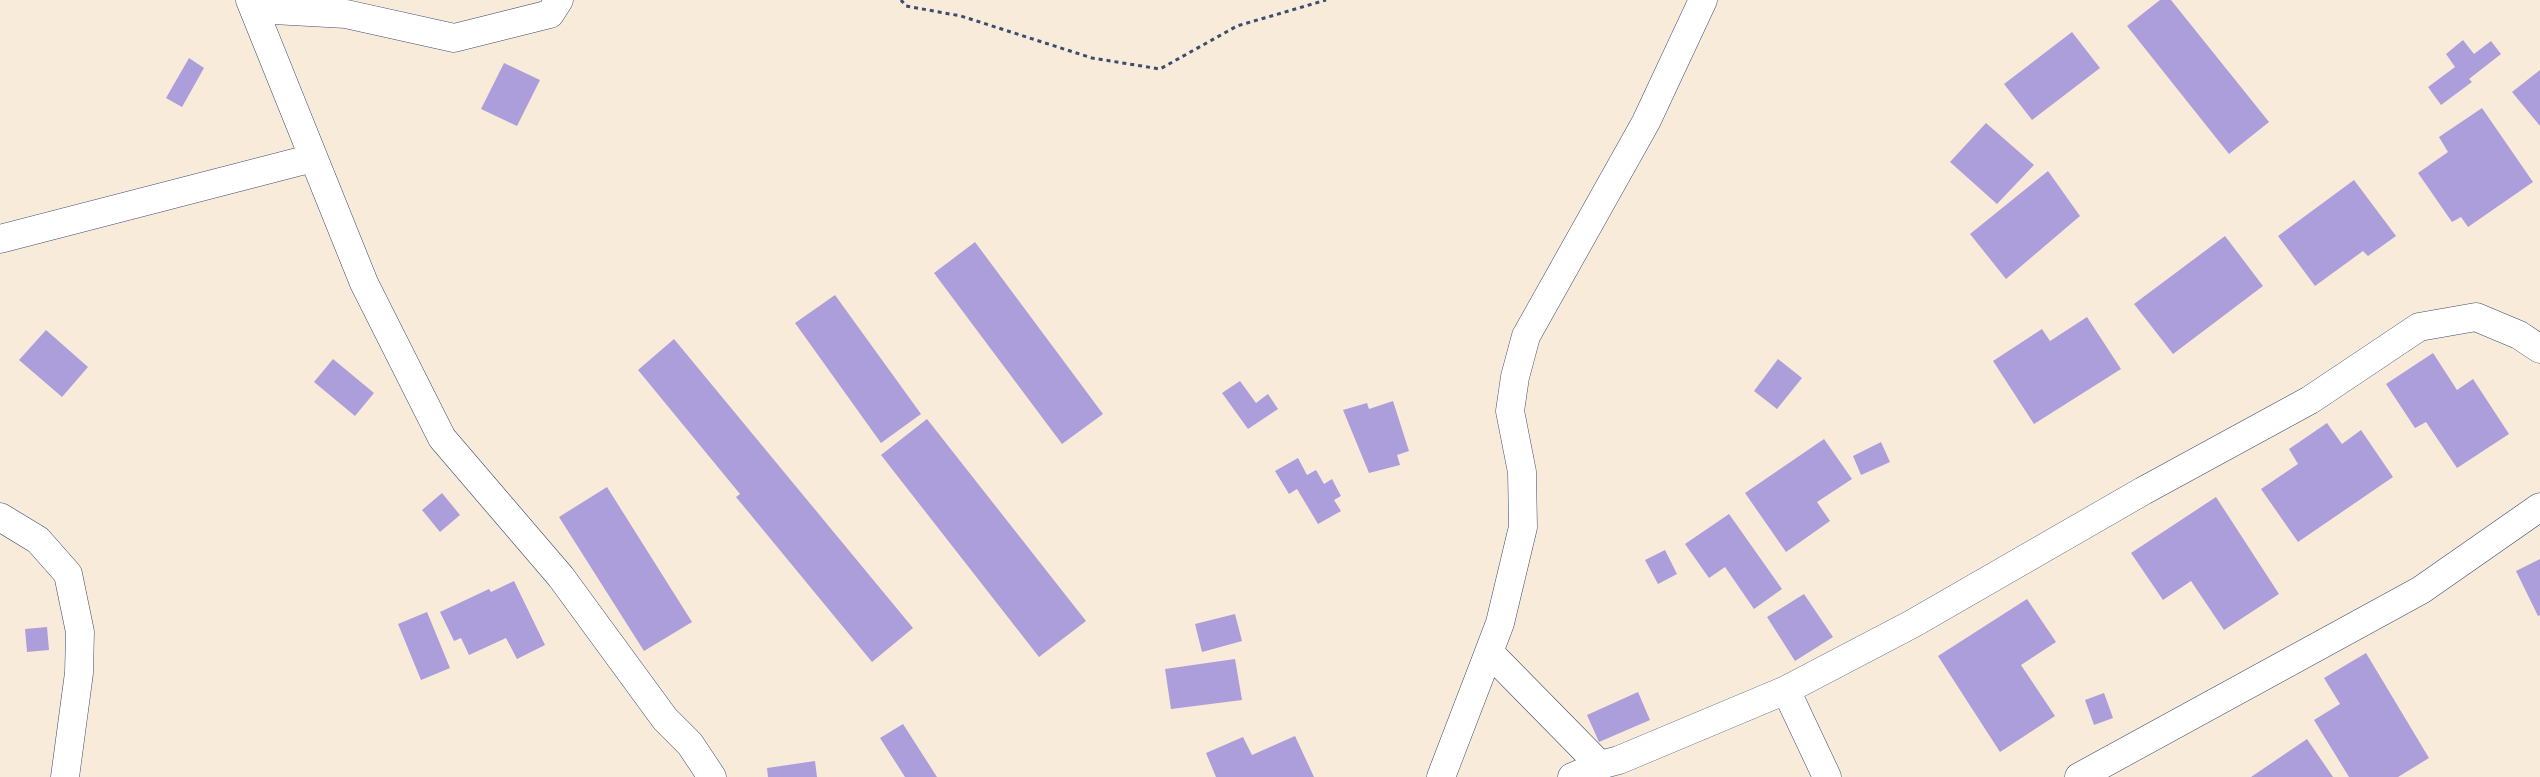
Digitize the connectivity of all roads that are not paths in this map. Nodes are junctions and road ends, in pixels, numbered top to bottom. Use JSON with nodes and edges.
{"nodes":[{"id":1,"x":559,"y":0,"type":"edge"},
{"id":2,"x":1702,"y":0,"type":"edge"},
{"id":3,"x":252,"y":5,"type":"edge"},
{"id":4,"x":313,"y":158,"type":"junction"},
{"id":5,"x":0,"y":239,"type":"edge"},
{"id":6,"x":2540,"y":349,"type":"edge"},
{"id":7,"x":2540,"y":507,"type":"edge"},
{"id":8,"x":0,"y":517,"type":"edge"},
{"id":9,"x":1489,"y":652,"type":"junction"},
{"id":10,"x":1786,"y":690,"type":"junction"},
{"id":11,"x":1600,"y":765,"type":"junction"},
{"id":12,"x":65,"y":777,"type":"edge"},
{"id":13,"x":712,"y":777,"type":"edge"},
{"id":14,"x":1441,"y":777,"type":"edge"},
{"id":15,"x":1572,"y":777,"type":"edge"},
{"id":16,"x":1827,"y":777,"type":"edge"},
{"id":17,"x":2079,"y":777,"type":"edge"}],
"edges":[{"from":1,"to":3,"type":"street"},
{"from":2,"to":9,"type":"street"},
{"from":3,"to":4,"type":"street"},
{"from":4,"to":5,"type":"street"},
{"from":4,"to":13,"type":"street"},
{"from":6,"to":10,"type":"street"},
{"from":7,"to":17,"type":"street"},
{"from":8,"to":12,"type":"street"},
{"from":9,"to":11,"type":"street"},
{"from":9,"to":14,"type":"street"},
{"from":10,"to":11,"type":"street"},
{"from":10,"to":16,"type":"street"},
{"from":11,"to":15,"type":"street"}]}
